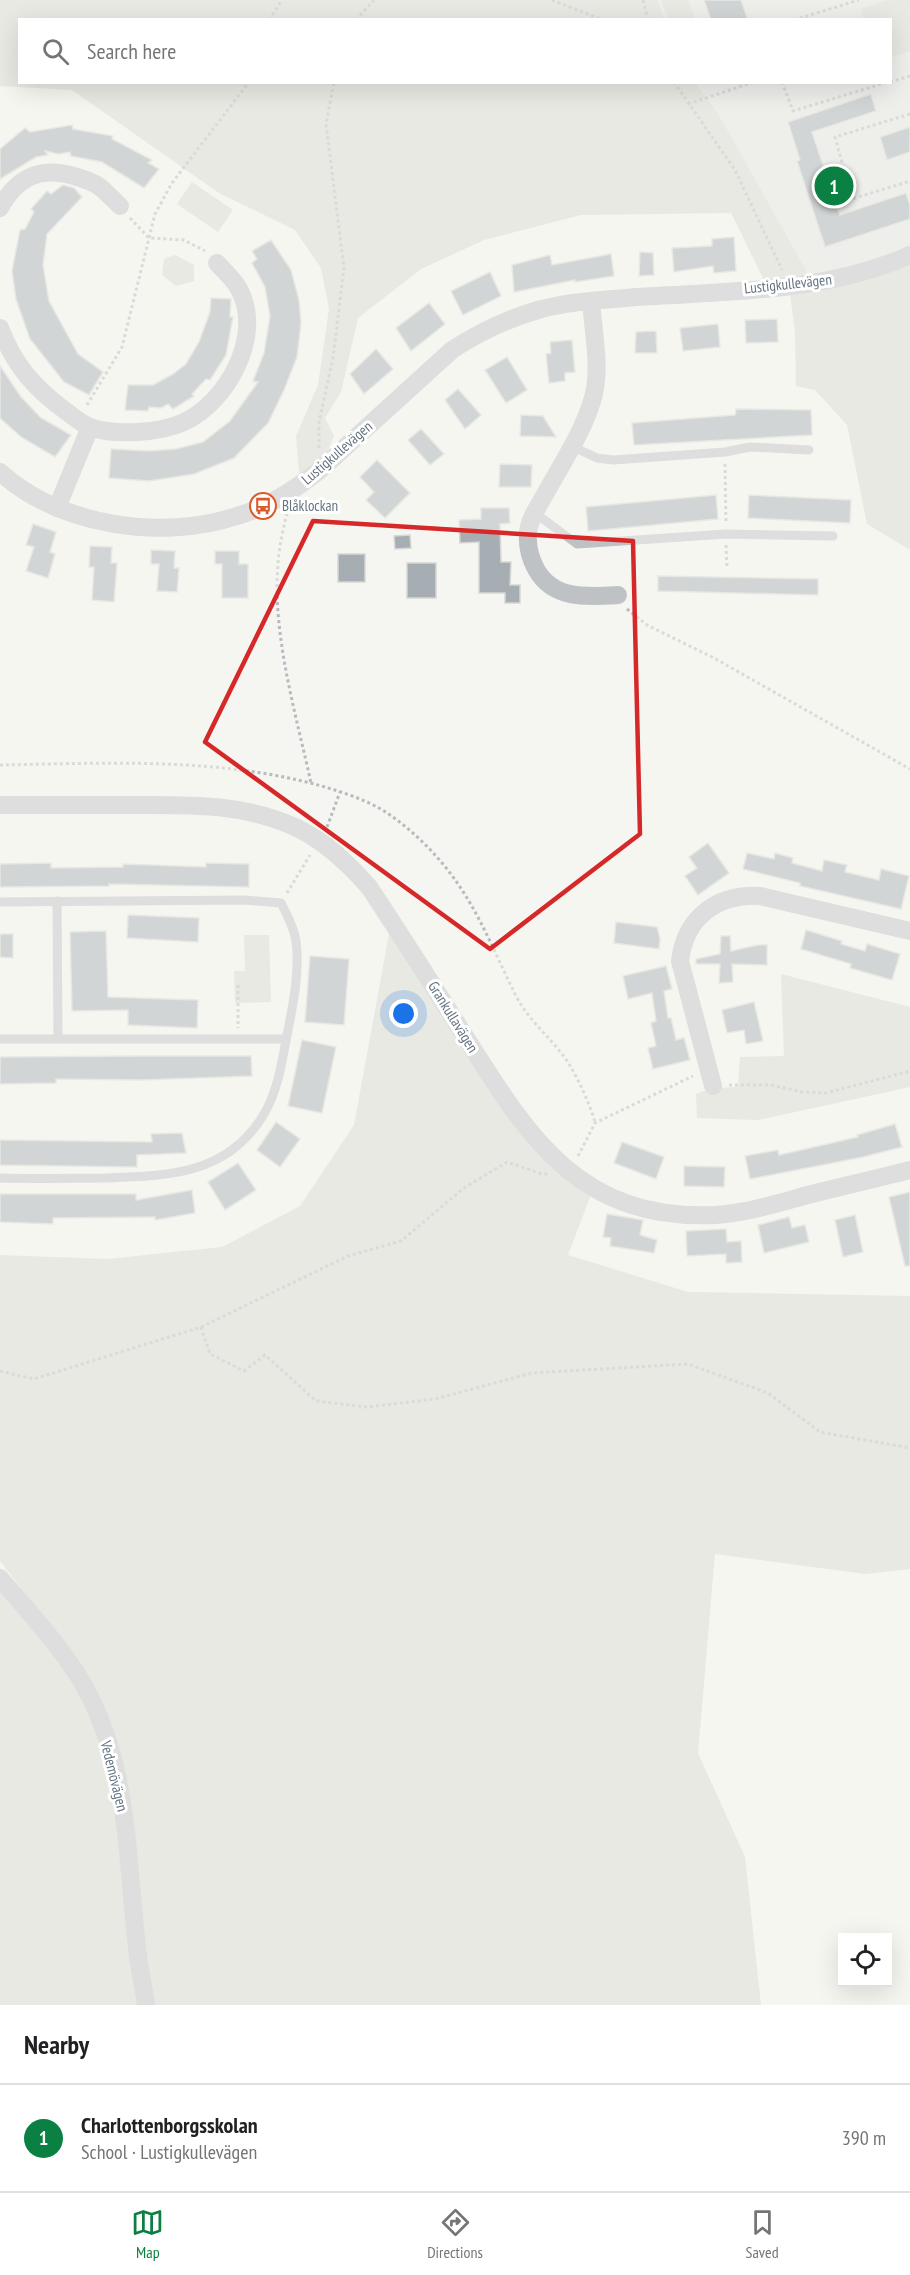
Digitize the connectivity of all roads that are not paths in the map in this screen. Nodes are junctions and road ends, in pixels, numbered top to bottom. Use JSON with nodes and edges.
{"nodes":[{"id":1,"x":120,"y":206,"type":"road end"},
{"id":2,"x":0,"y":208,"type":"edge"},
{"id":3,"x":910,"y":255,"type":"edge"},
{"id":4,"x":217,"y":263,"type":"road end"},
{"id":5,"x":591,"y":301,"type":"junction"},
{"id":6,"x":0,"y":328,"type":"edge"},
{"id":7,"x":84,"y":423,"type":"junction"},
{"id":8,"x":571,"y":446,"type":"junction"},
{"id":9,"x":809,"y":450,"type":"dead end"},
{"id":10,"x":0,"y":472,"type":"edge"},
{"id":11,"x":57,"y":508,"type":"junction"},
{"id":12,"x":535,"y":513,"type":"junction"},
{"id":13,"x":833,"y":536,"type":"dead end"},
{"id":14,"x":618,"y":596,"type":"road end"},
{"id":15,"x":0,"y":806,"type":"edge"},
{"id":16,"x":57,"y":901,"type":"junction"},
{"id":17,"x":0,"y":902,"type":"edge"},
{"id":18,"x":910,"y":931,"type":"edge"},
{"id":19,"x":0,"y":1039,"type":"edge"},
{"id":20,"x":58,"y":1039,"type":"junction"},
{"id":21,"x":286,"y":1039,"type":"junction"},
{"id":22,"x":711,"y":1078,"type":"road end"},
{"id":23,"x":910,"y":1170,"type":"edge"},
{"id":24,"x":0,"y":1178,"type":"edge"},
{"id":25,"x":0,"y":1578,"type":"edge"},
{"id":26,"x":146,"y":2005,"type":"edge"}],
"edges":[{"from":1,"to":2,"type":"street"},
{"from":3,"to":5,"type":"street","name":"Lustigkullevägen"},
{"from":4,"to":7,"type":"street"},
{"from":5,"to":8,"type":"street"},
{"from":5,"to":11,"type":"street","name":"Lustigkullevägen"},
{"from":6,"to":7,"type":"street"},
{"from":7,"to":11,"type":"street"},
{"from":8,"to":9,"type":"lane"},
{"from":8,"to":12,"type":"street"},
{"from":10,"to":11,"type":"street","name":"Lustigkullevägen"},
{"from":12,"to":13,"type":"lane"},
{"from":12,"to":14,"type":"street"},
{"from":15,"to":23,"type":"street","name":"Grankullavägen"},
{"from":16,"to":17,"type":"lane"},
{"from":16,"to":20,"type":"lane"},
{"from":16,"to":21,"type":"lane"},
{"from":18,"to":22,"type":"street"},
{"from":19,"to":20,"type":"lane"},
{"from":20,"to":21,"type":"lane"},
{"from":21,"to":24,"type":"lane"},
{"from":25,"to":26,"type":"street","name":"Vedemövägen"}]}
